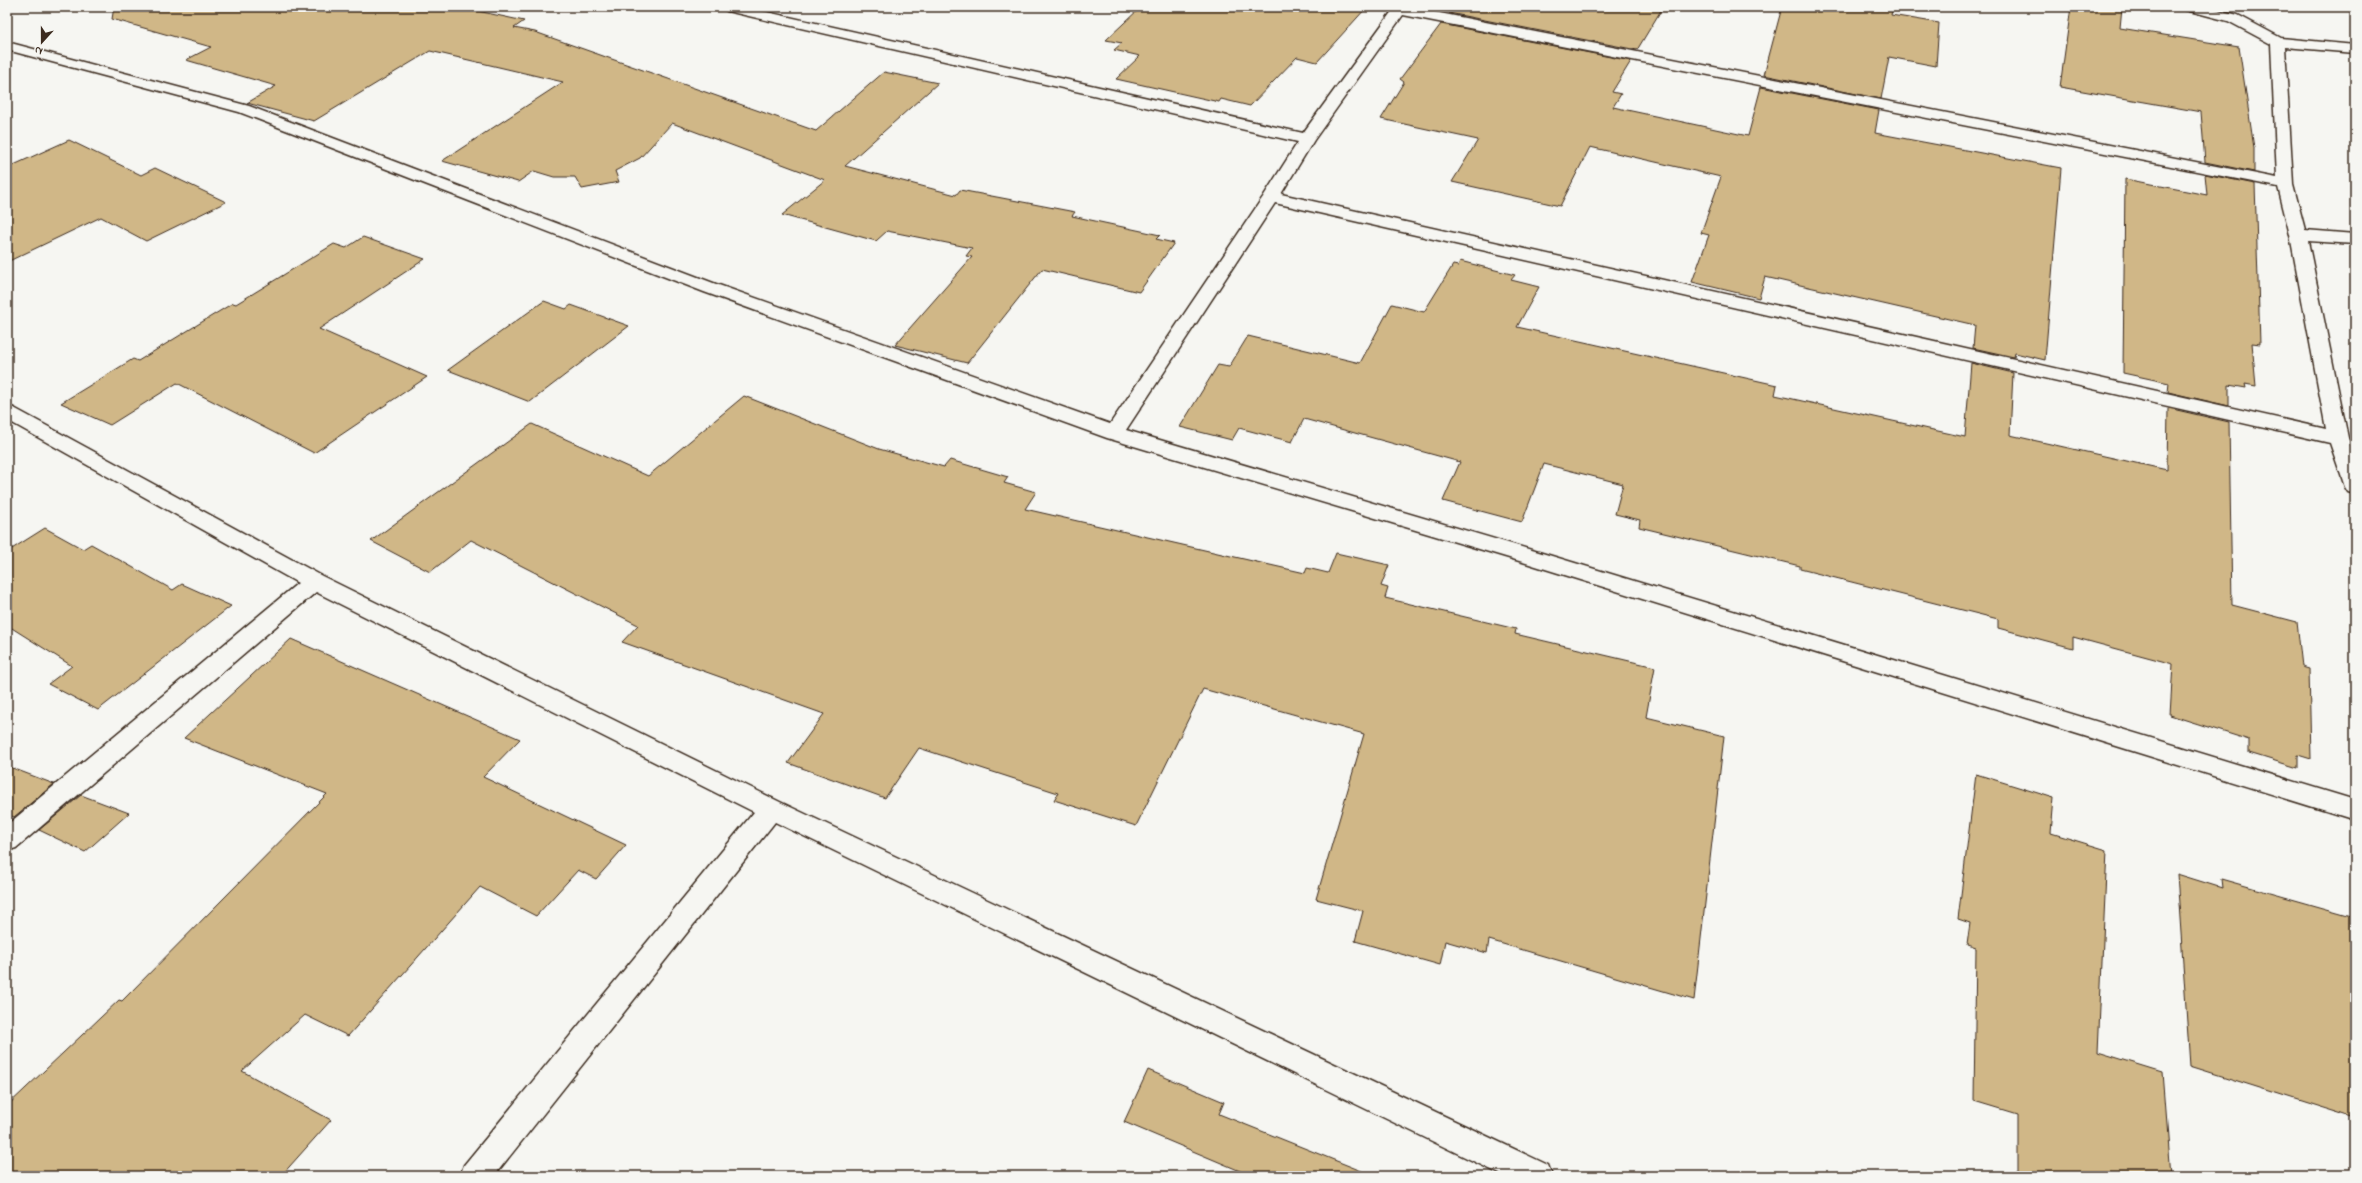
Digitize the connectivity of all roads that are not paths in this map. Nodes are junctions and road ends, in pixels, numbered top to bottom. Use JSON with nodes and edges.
{"nodes":[{"id":1,"x":727,"y":7,"type":"edge"},
{"id":2,"x":2191,"y":7,"type":"edge"},
{"id":3,"x":1401,"y":9,"type":"edge"},
{"id":4,"x":2278,"y":42,"type":"junction"},
{"id":5,"x":7,"y":46,"type":"edge"},
{"id":6,"x":2355,"y":49,"type":"edge"},
{"id":7,"x":25,"y":51,"type":"junction"},
{"id":8,"x":7,"y":60,"type":"edge"},
{"id":9,"x":1307,"y":139,"type":"junction"},
{"id":10,"x":2285,"y":184,"type":"junction"},
{"id":11,"x":1271,"y":197,"type":"junction"},
{"id":12,"x":2298,"y":235,"type":"junction"},
{"id":13,"x":2355,"y":239,"type":"edge"},
{"id":14,"x":7,"y":412,"type":"edge"},
{"id":15,"x":1114,"y":433,"type":"junction"},
{"id":16,"x":2338,"y":438,"type":"junction"},
{"id":17,"x":2355,"y":487,"type":"edge"},
{"id":18,"x":314,"y":582,"type":"junction"},
{"id":19,"x":771,"y":808,"type":"junction"},
{"id":20,"x":2355,"y":810,"type":"edge"},
{"id":21,"x":7,"y":840,"type":"edge"},
{"id":22,"x":475,"y":1176,"type":"edge"},
{"id":23,"x":1538,"y":1176,"type":"edge"}],
"edges":[{"from":1,"to":9,"type":"street"},
{"from":2,"to":4,"type":"street"},
{"from":3,"to":9,"type":"street"},
{"from":3,"to":10,"type":"street"},
{"from":4,"to":6,"type":"street"},
{"from":4,"to":10,"type":"street"},
{"from":5,"to":7,"type":"street"},
{"from":7,"to":8,"type":"street"},
{"from":7,"to":15,"type":"street"},
{"from":9,"to":11,"type":"street"},
{"from":10,"to":12,"type":"street"},
{"from":11,"to":15,"type":"street"},
{"from":11,"to":16,"type":"street"},
{"from":12,"to":13,"type":"street"},
{"from":12,"to":16,"type":"street"},
{"from":14,"to":18,"type":"street"},
{"from":15,"to":20,"type":"street"},
{"from":16,"to":17,"type":"street"},
{"from":18,"to":19,"type":"street"},
{"from":18,"to":21,"type":"street"},
{"from":19,"to":22,"type":"street"},
{"from":19,"to":23,"type":"street"}]}
